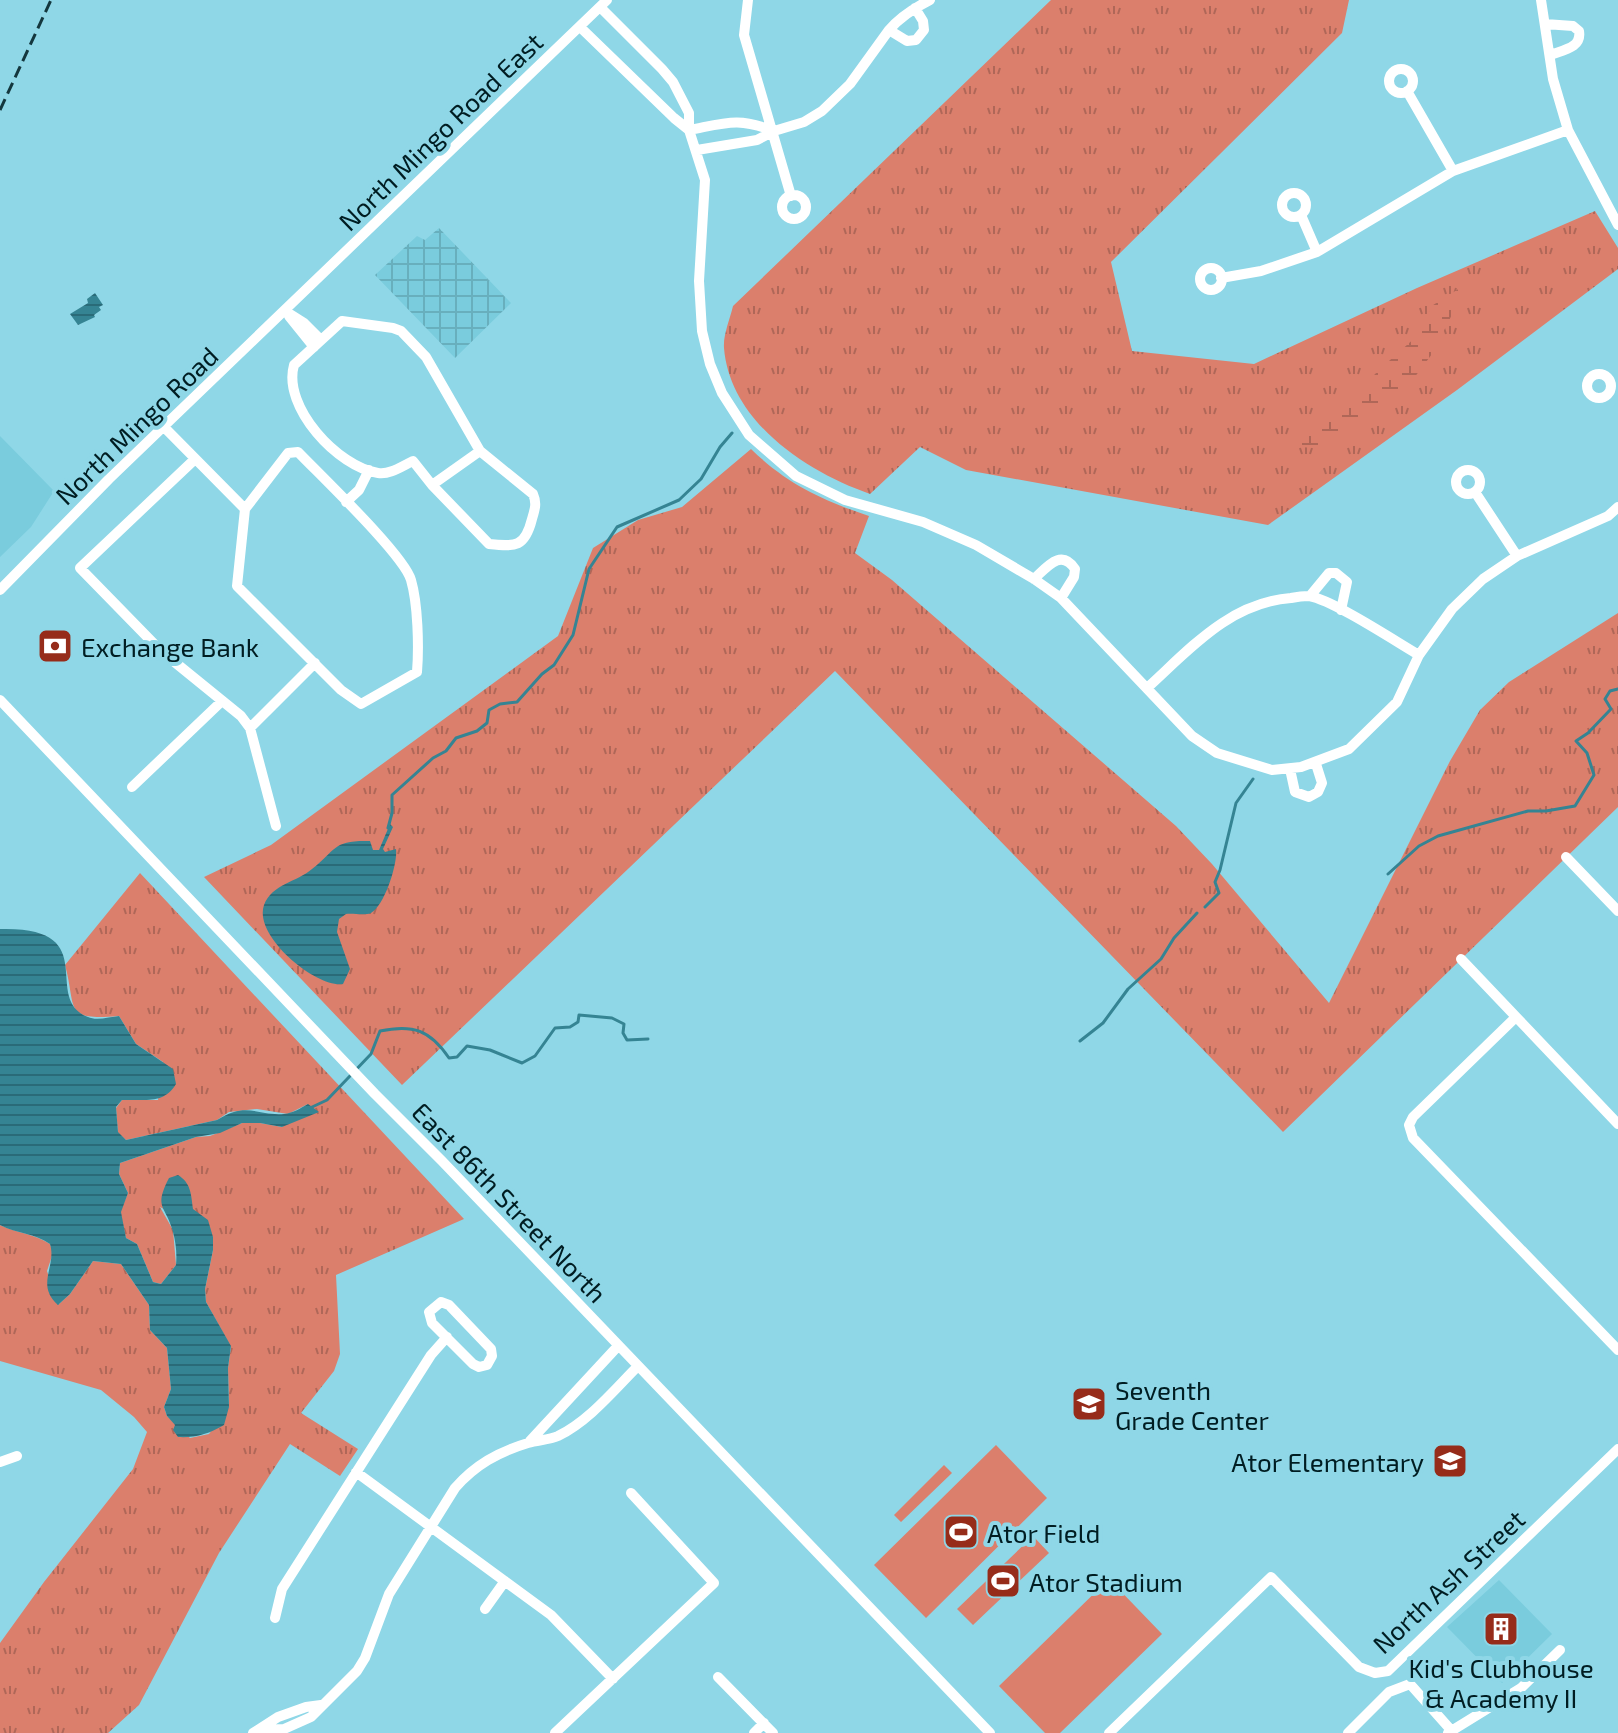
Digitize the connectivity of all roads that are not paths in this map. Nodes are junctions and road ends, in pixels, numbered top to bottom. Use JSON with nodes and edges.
{"nodes":[{"id":1,"x":748,"y":0,"type":"edge"},
{"id":2,"x":930,"y":0,"type":"edge"},
{"id":3,"x":1541,"y":0,"type":"edge"},
{"id":4,"x":604,"y":3,"type":"edge"},
{"id":5,"x":915,"y":8,"type":"junction"},
{"id":6,"x":1545,"y":24,"type":"junction"},
{"id":7,"x":580,"y":27,"type":"junction"},
{"id":8,"x":889,"y":30,"type":"junction"},
{"id":9,"x":1550,"y":55,"type":"junction"},
{"id":10,"x":1407,"y":91,"type":"dead end"},
{"id":11,"x":689,"y":130,"type":"junction"},
{"id":12,"x":1568,"y":130,"type":"junction"},
{"id":13,"x":774,"y":131,"type":"junction"},
{"id":14,"x":697,"y":150,"type":"junction"},
{"id":15,"x":1453,"y":171,"type":"junction"},
{"id":16,"x":791,"y":196,"type":"dead end"},
{"id":17,"x":1301,"y":215,"type":"dead end"},
{"id":18,"x":1618,"y":225,"type":"edge"},
{"id":19,"x":1317,"y":252,"type":"junction"},
{"id":20,"x":1221,"y":278,"type":"dead end"},
{"id":21,"x":304,"y":294,"type":"joint"},
{"id":22,"x":285,"y":311,"type":"junction"},
{"id":23,"x":318,"y":344,"type":"junction"},
{"id":24,"x":163,"y":426,"type":"junction"},
{"id":25,"x":480,"y":451,"type":"junction"},
{"id":26,"x":194,"y":460,"type":"junction"},
{"id":27,"x":369,"y":470,"type":"junction"},
{"id":28,"x":432,"y":485,"type":"junction"},
{"id":29,"x":1475,"y":492,"type":"dead end"},
{"id":30,"x":346,"y":502,"type":"junction"},
{"id":31,"x":1618,"y":507,"type":"edge"},
{"id":32,"x":245,"y":509,"type":"junction"},
{"id":33,"x":1517,"y":556,"type":"junction"},
{"id":34,"x":1034,"y":579,"type":"junction"},
{"id":35,"x":0,"y":590,"type":"edge"},
{"id":36,"x":1310,"y":596,"type":"junction"},
{"id":37,"x":1061,"y":598,"type":"junction"},
{"id":38,"x":1341,"y":610,"type":"junction"},
{"id":39,"x":1419,"y":655,"type":"junction"},
{"id":40,"x":315,"y":663,"type":"junction"},
{"id":41,"x":1147,"y":688,"type":"junction"},
{"id":42,"x":0,"y":700,"type":"edge"},
{"id":43,"x":222,"y":701,"type":"junction"},
{"id":44,"x":250,"y":728,"type":"junction"},
{"id":45,"x":1316,"y":764,"type":"junction"},
{"id":46,"x":1290,"y":769,"type":"junction"},
{"id":47,"x":132,"y":787,"type":"dead end"},
{"id":48,"x":276,"y":826,"type":"dead end"},
{"id":49,"x":1566,"y":857,"type":"dead end"},
{"id":50,"x":1618,"y":911,"type":"edge"},
{"id":51,"x":1461,"y":959,"type":"dead end"},
{"id":52,"x":1516,"y":1017,"type":"junction"},
{"id":53,"x":1618,"y":1124,"type":"edge"},
{"id":54,"x":447,"y":1337,"type":"junction"},
{"id":55,"x":618,"y":1346,"type":"junction"},
{"id":56,"x":1618,"y":1350,"type":"edge"},
{"id":57,"x":638,"y":1366,"type":"junction"},
{"id":58,"x":529,"y":1443,"type":"junction"},
{"id":59,"x":1618,"y":1449,"type":"edge"},
{"id":60,"x":17,"y":1456,"type":"dead end"},
{"id":61,"x":0,"y":1462,"type":"edge"},
{"id":62,"x":356,"y":1472,"type":"junction"},
{"id":63,"x":631,"y":1493,"type":"dead end"},
{"id":64,"x":432,"y":1526,"type":"junction"},
{"id":65,"x":505,"y":1581,"type":"junction"},
{"id":66,"x":485,"y":1609,"type":"dead end"},
{"id":67,"x":275,"y":1618,"type":"dead end"},
{"id":68,"x":1560,"y":1650,"type":"dead end"},
{"id":69,"x":718,"y":1677,"type":"dead end"},
{"id":70,"x":613,"y":1679,"type":"junction"},
{"id":71,"x":764,"y":1723,"type":"junction"},
{"id":72,"x":257,"y":1731,"type":"edge"},
{"id":73,"x":1450,"y":1732,"type":"edge"},
{"id":74,"x":555,"y":1733,"type":"edge"},
{"id":75,"x":754,"y":1733,"type":"edge"},
{"id":76,"x":773,"y":1733,"type":"edge"},
{"id":77,"x":990,"y":1733,"type":"edge"},
{"id":78,"x":1109,"y":1733,"type":"edge"},
{"id":79,"x":1348,"y":1733,"type":"edge"}],
"edges":[{"from":1,"to":13,"type":"street"},
{"from":2,"to":5,"type":"street"},
{"from":3,"to":6,"type":"street"},
{"from":4,"to":7,"type":"street","name":"North Mingo Road East"},
{"from":4,"to":11,"type":"street"},
{"from":5,"to":8,"type":"street"},
{"from":5,"to":8,"type":"street"},
{"from":6,"to":9,"type":"street"},
{"from":6,"to":9,"type":"street"},
{"from":7,"to":11,"type":"street"},
{"from":7,"to":21,"type":"street","name":"North Mingo Road East"},
{"from":8,"to":13,"type":"street"},
{"from":9,"to":12,"type":"street"},
{"from":10,"to":15,"type":"street"},
{"from":11,"to":13,"type":"street"},
{"from":11,"to":14,"type":"street"},
{"from":12,"to":15,"type":"street"},
{"from":12,"to":18,"type":"street"},
{"from":13,"to":14,"type":"street"},
{"from":13,"to":16,"type":"street"},
{"from":14,"to":34,"type":"street"},
{"from":15,"to":19,"type":"street"},
{"from":17,"to":19,"type":"street"},
{"from":19,"to":20,"type":"street"},
{"from":21,"to":22,"type":"street","name":"North Mingo Road"},
{"from":22,"to":23,"type":"street"},
{"from":22,"to":24,"type":"street","name":"North Mingo Road"},
{"from":23,"to":25,"type":"street"},
{"from":23,"to":27,"type":"street"},
{"from":24,"to":26,"type":"street"},
{"from":24,"to":35,"type":"street","name":"North Mingo Road"},
{"from":25,"to":28,"type":"street"},
{"from":25,"to":28,"type":"street"},
{"from":26,"to":32,"type":"street"},
{"from":26,"to":43,"type":"street"},
{"from":27,"to":28,"type":"street"},
{"from":27,"to":30,"type":"street"},
{"from":29,"to":33,"type":"street"},
{"from":30,"to":32,"type":"street"},
{"from":30,"to":40,"type":"street"},
{"from":31,"to":33,"type":"street"},
{"from":32,"to":40,"type":"street"},
{"from":33,"to":39,"type":"street"},
{"from":34,"to":37,"type":"street"},
{"from":34,"to":37,"type":"street"},
{"from":36,"to":38,"type":"street"},
{"from":36,"to":38,"type":"street"},
{"from":36,"to":41,"type":"street"},
{"from":37,"to":41,"type":"street"},
{"from":38,"to":39,"type":"street"},
{"from":39,"to":45,"type":"street"},
{"from":40,"to":44,"type":"street"},
{"from":41,"to":46,"type":"street"},
{"from":42,"to":55,"type":"street","name":"East 86th Street North"},
{"from":43,"to":44,"type":"street"},
{"from":43,"to":47,"type":"street"},
{"from":44,"to":48,"type":"street"},
{"from":45,"to":46,"type":"street"},
{"from":45,"to":46,"type":"street"},
{"from":49,"to":50,"type":"street"},
{"from":51,"to":52,"type":"street"},
{"from":52,"to":53,"type":"street"},
{"from":52,"to":56,"type":"street"},
{"from":54,"to":54,"type":"street"},
{"from":54,"to":62,"type":"street"},
{"from":55,"to":57,"type":"street","name":"East 86th Street North"},
{"from":55,"to":58,"type":"street"},
{"from":57,"to":58,"type":"street"},
{"from":57,"to":77,"type":"street","name":"East 86th Street North"},
{"from":58,"to":64,"type":"street"},
{"from":59,"to":78,"type":"street","name":"North Ash Street"},
{"from":60,"to":61,"type":"street"},
{"from":62,"to":64,"type":"street"},
{"from":62,"to":67,"type":"street"},
{"from":63,"to":70,"type":"street"},
{"from":64,"to":65,"type":"street"},
{"from":64,"to":72,"type":"street"},
{"from":65,"to":66,"type":"street"},
{"from":65,"to":70,"type":"street"},
{"from":68,"to":73,"type":"street"},
{"from":69,"to":71,"type":"street"},
{"from":70,"to":74,"type":"street"},
{"from":71,"to":75,"type":"street"},
{"from":71,"to":76,"type":"street"},
{"from":73,"to":79,"type":"street"}]}
